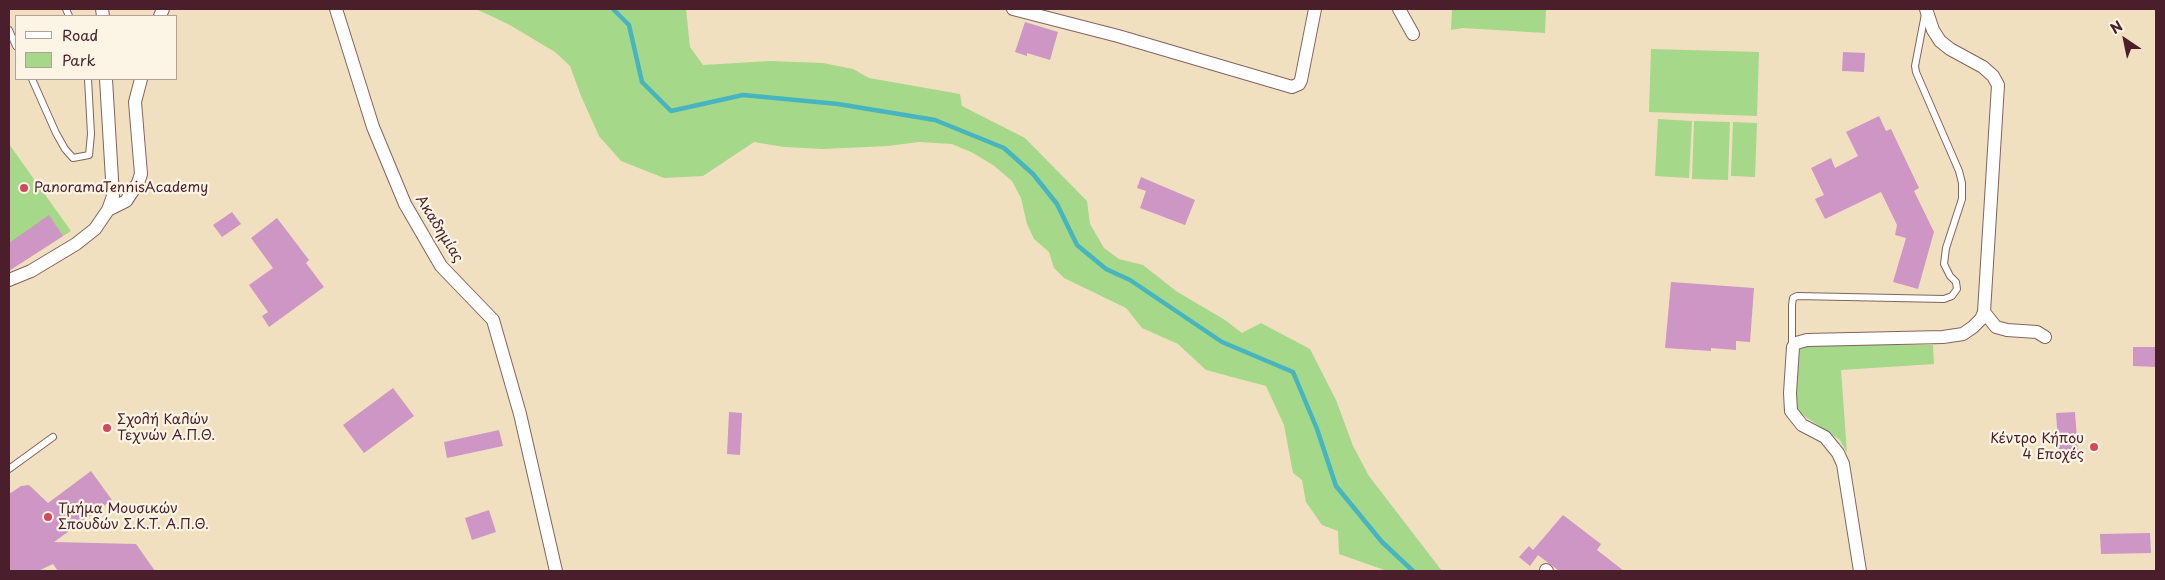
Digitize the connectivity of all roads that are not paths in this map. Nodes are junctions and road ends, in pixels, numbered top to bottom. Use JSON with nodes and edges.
{"nodes":[{"id":1,"x":336,"y":9,"type":"edge"},
{"id":2,"x":1012,"y":9,"type":"edge"},
{"id":3,"x":1315,"y":9,"type":"edge"},
{"id":4,"x":1399,"y":9,"type":"edge"},
{"id":5,"x":1926,"y":9,"type":"edge"},
{"id":6,"x":9,"y":30,"type":"edge"},
{"id":7,"x":1413,"y":34,"type":"dead end"},
{"id":8,"x":15,"y":44,"type":"edge"},
{"id":9,"x":32,"y":80,"type":"edge"},
{"id":10,"x":88,"y":80,"type":"edge"},
{"id":11,"x":106,"y":80,"type":"edge"},
{"id":12,"x":141,"y":80,"type":"edge"},
{"id":13,"x":108,"y":210,"type":"junction"},
{"id":14,"x":9,"y":280,"type":"edge"},
{"id":15,"x":1984,"y":312,"type":"junction"},
{"id":16,"x":2045,"y":337,"type":"dead end"},
{"id":17,"x":1792,"y":353,"type":"junction"},
{"id":18,"x":52,"y":437,"type":"dead end"},
{"id":19,"x":9,"y":469,"type":"edge"},
{"id":20,"x":556,"y":571,"type":"edge"},
{"id":21,"x":1860,"y":571,"type":"edge"}],
"edges":[{"from":1,"to":20,"type":"street","name":"Ακαδημίας"},
{"from":2,"to":3,"type":"street"},
{"from":4,"to":7,"type":"street"},
{"from":5,"to":15,"type":"street"},
{"from":5,"to":17,"type":"lane"},
{"from":6,"to":8,"type":"lane"},
{"from":9,"to":10,"type":"lane"},
{"from":11,"to":13,"type":"street"},
{"from":12,"to":13,"type":"street"},
{"from":13,"to":14,"type":"street"},
{"from":15,"to":16,"type":"street"},
{"from":15,"to":17,"type":"street"},
{"from":17,"to":21,"type":"street"},
{"from":18,"to":19,"type":"lane"}]}
